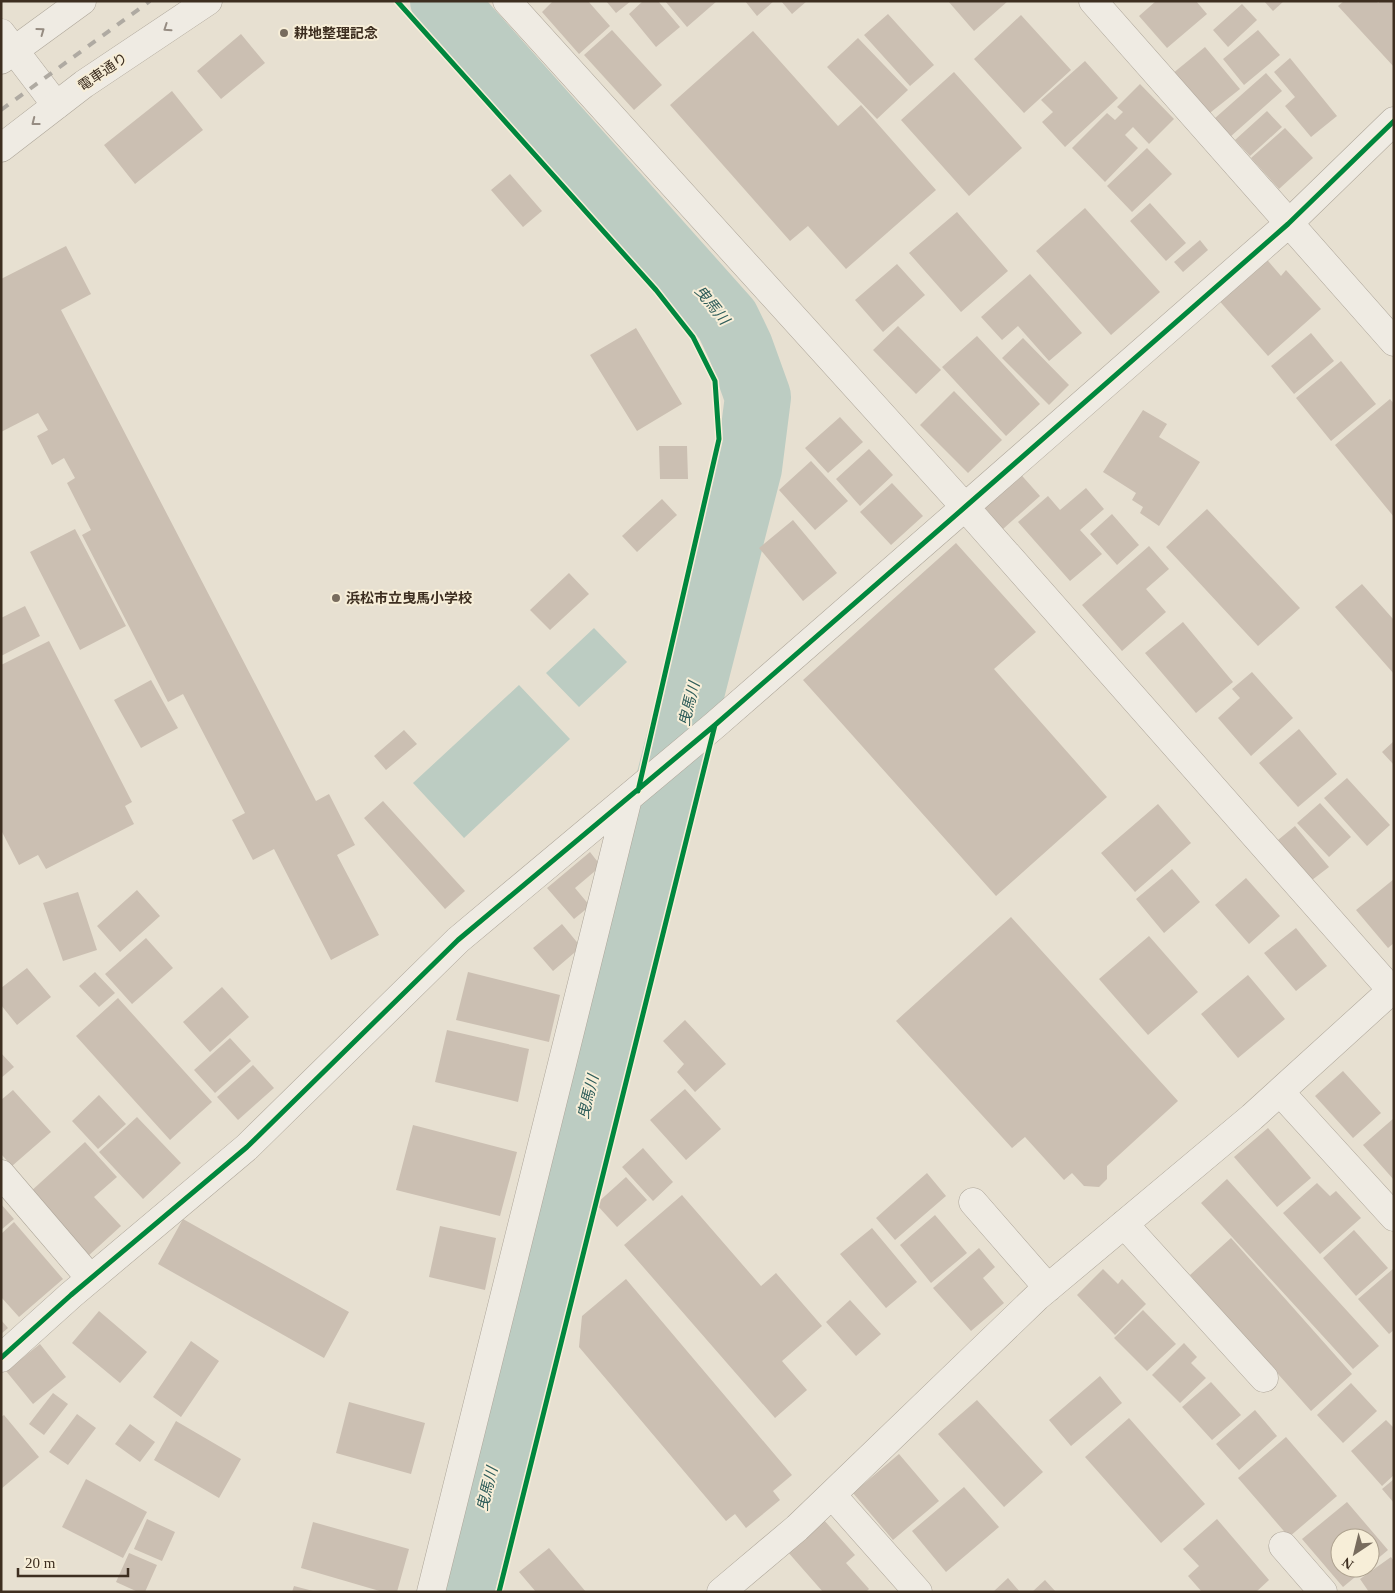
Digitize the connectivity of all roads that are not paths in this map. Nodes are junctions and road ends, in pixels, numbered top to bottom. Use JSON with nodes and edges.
{"nodes":[{"id":1,"x":82,"y":1,"type":"edge"},
{"id":2,"x":208,"y":1,"type":"edge"},
{"id":3,"x":1093,"y":1,"type":"edge"},
{"id":4,"x":522,"y":7,"type":"edge"},
{"id":5,"x":6,"y":47,"type":"edge"},
{"id":6,"x":56,"y":105,"type":"junction"},
{"id":7,"x":1394,"y":121,"type":"edge"},
{"id":8,"x":1,"y":148,"type":"edge"},
{"id":9,"x":1288,"y":224,"type":"junction"},
{"id":10,"x":1394,"y":342,"type":"edge"},
{"id":11,"x":965,"y":507,"type":"junction"},
{"id":12,"x":634,"y":793,"type":"junction"},
{"id":13,"x":1393,"y":990,"type":"edge"},
{"id":14,"x":1280,"y":1092,"type":"junction"},
{"id":15,"x":1,"y":1174,"type":"edge"},
{"id":16,"x":973,"y":1202,"type":"dead end"},
{"id":17,"x":1394,"y":1217,"type":"edge"},
{"id":18,"x":1124,"y":1224,"type":"junction"},
{"id":19,"x":90,"y":1278,"type":"junction"},
{"id":20,"x":1048,"y":1288,"type":"junction"},
{"id":21,"x":1,"y":1358,"type":"edge"},
{"id":22,"x":1264,"y":1378,"type":"dead end"},
{"id":23,"x":832,"y":1495,"type":"junction"},
{"id":24,"x":1283,"y":1546,"type":"dead end"},
{"id":25,"x":431,"y":1592,"type":"edge"},
{"id":26,"x":721,"y":1592,"type":"edge"},
{"id":27,"x":918,"y":1592,"type":"edge"},
{"id":28,"x":1323,"y":1592,"type":"edge"}],
"edges":[{"from":5,"to":1,"type":"street","one_way":true},
{"from":2,"to":6,"type":"street","name":"電車通り","one_way":true},
{"from":3,"to":9,"type":"street"},
{"from":4,"to":11,"type":"street"},
{"from":5,"to":6,"type":"street"},
{"from":6,"to":8,"type":"street","name":"電車通り","one_way":true},
{"from":7,"to":9,"type":"street"},
{"from":9,"to":10,"type":"street"},
{"from":9,"to":11,"type":"street"},
{"from":11,"to":12,"type":"street"},
{"from":11,"to":13,"type":"street"},
{"from":12,"to":19,"type":"street"},
{"from":12,"to":25,"type":"street"},
{"from":13,"to":14,"type":"street"},
{"from":14,"to":17,"type":"street"},
{"from":14,"to":18,"type":"street"},
{"from":15,"to":19,"type":"street"},
{"from":16,"to":20,"type":"street"},
{"from":18,"to":20,"type":"street"},
{"from":18,"to":22,"type":"street"},
{"from":19,"to":21,"type":"street"},
{"from":20,"to":23,"type":"street"},
{"from":23,"to":26,"type":"street"},
{"from":23,"to":27,"type":"street"},
{"from":24,"to":28,"type":"street"}]}
